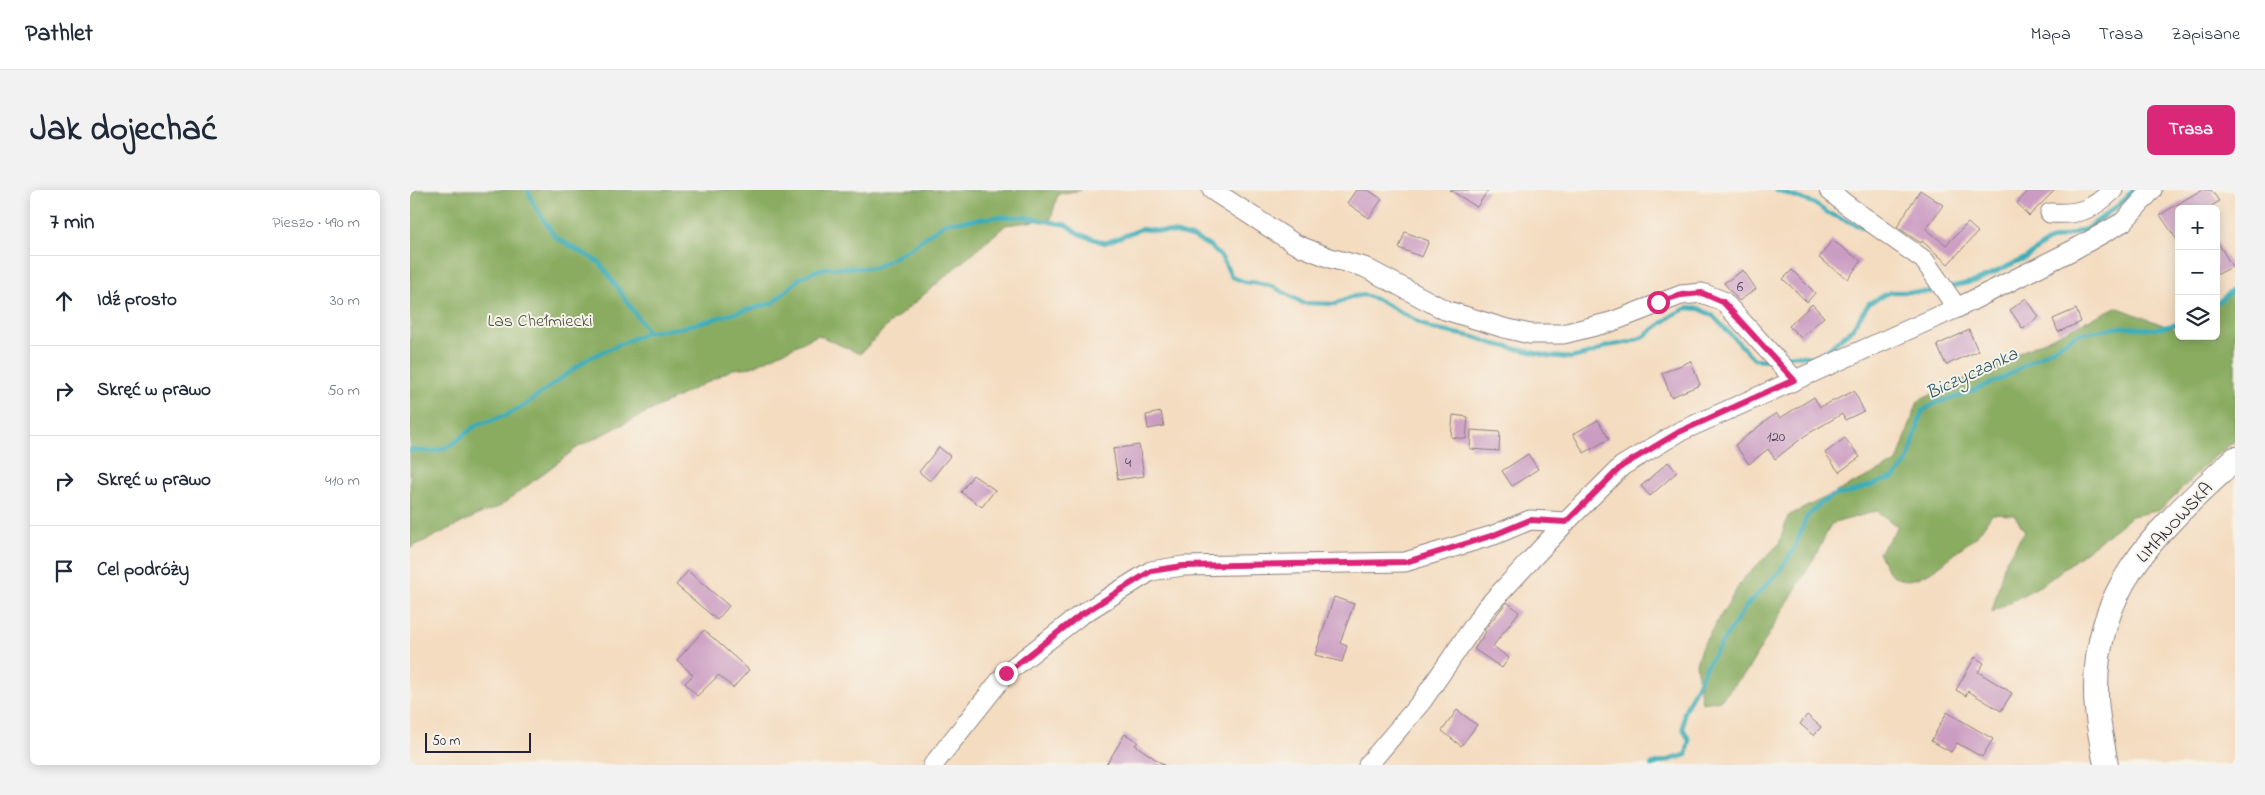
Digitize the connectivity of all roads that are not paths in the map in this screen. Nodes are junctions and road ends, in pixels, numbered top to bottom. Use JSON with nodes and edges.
{"nodes":[{"id":1,"x":1212,"y":190,"type":"edge"},
{"id":2,"x":1829,"y":190,"type":"edge"},
{"id":3,"x":2113,"y":190,"type":"edge"},
{"id":4,"x":2152,"y":190,"type":"edge"},
{"id":5,"x":2050,"y":213,"type":"dead end"},
{"id":6,"x":1952,"y":301,"type":"junction"},
{"id":7,"x":1794,"y":380,"type":"junction"},
{"id":8,"x":2235,"y":459,"type":"edge"},
{"id":9,"x":1566,"y":522,"type":"junction"},
{"id":10,"x":933,"y":765,"type":"edge"},
{"id":11,"x":1368,"y":765,"type":"edge"},
{"id":12,"x":2106,"y":765,"type":"edge"}],
"edges":[{"from":1,"to":7,"type":"street"},
{"from":2,"to":6,"type":"street"},
{"from":3,"to":5,"type":"street"},
{"from":4,"to":6,"type":"street"},
{"from":6,"to":7,"type":"street"},
{"from":7,"to":9,"type":"street"},
{"from":8,"to":12,"type":"main road","name":"LIMANOWSKA"},
{"from":9,"to":10,"type":"street"},
{"from":9,"to":11,"type":"street"}]}
